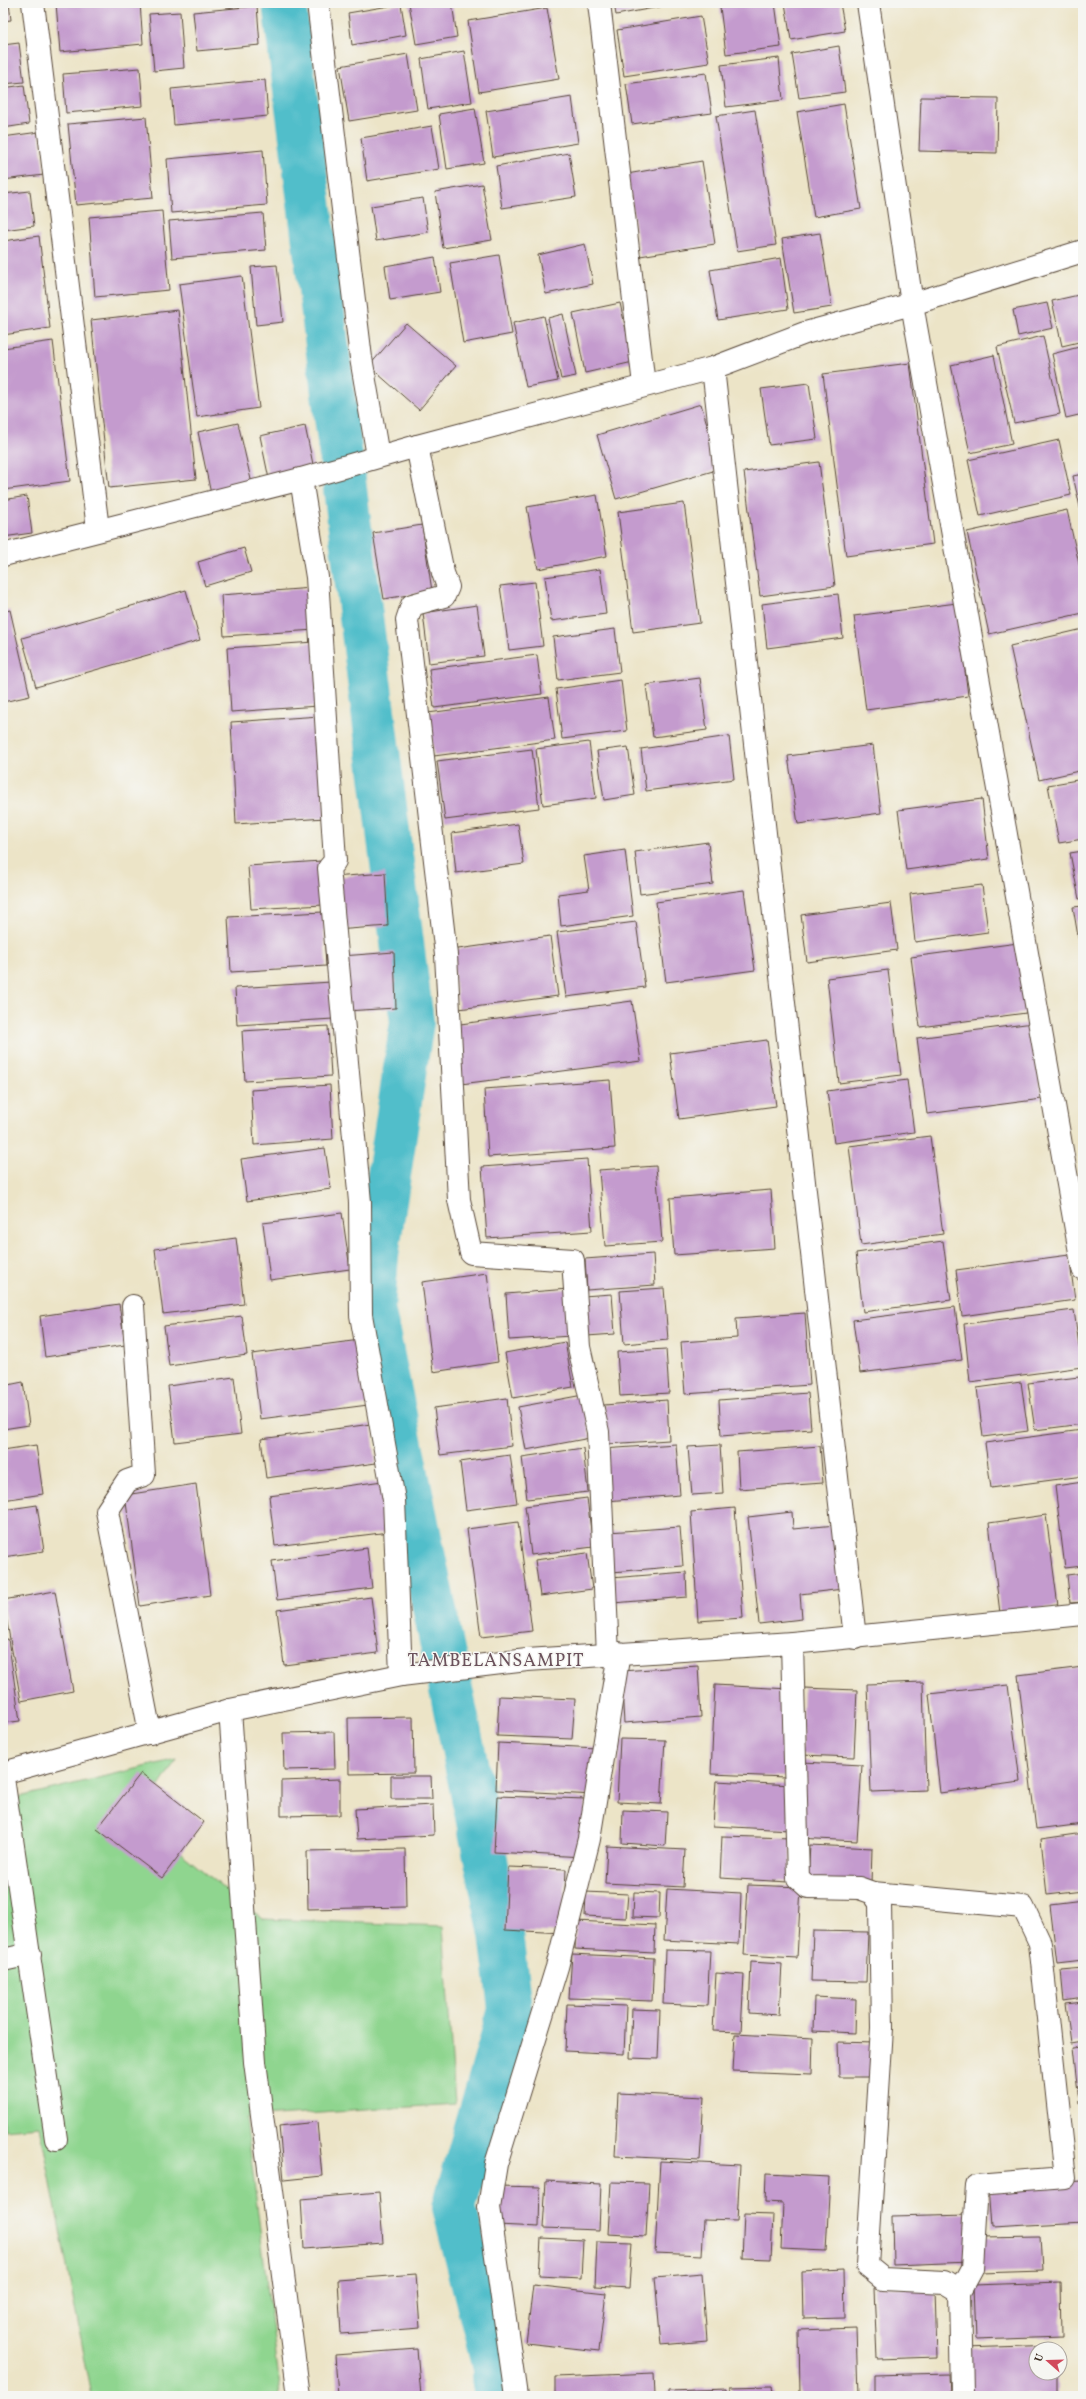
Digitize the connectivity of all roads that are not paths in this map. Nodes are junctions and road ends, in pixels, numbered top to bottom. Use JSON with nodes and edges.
{"nodes":[{"id":1,"x":33,"y":3,"type":"edge"},
{"id":2,"x":318,"y":3,"type":"edge"},
{"id":3,"x":599,"y":3,"type":"edge"},
{"id":4,"x":868,"y":3,"type":"edge"},
{"id":5,"x":1083,"y":251,"type":"edge"},
{"id":6,"x":912,"y":304,"type":"junction"},
{"id":7,"x":713,"y":368,"type":"junction"},
{"id":8,"x":644,"y":385,"type":"junction"},
{"id":9,"x":417,"y":446,"type":"junction"},
{"id":10,"x":376,"y":457,"type":"junction"},
{"id":11,"x":301,"y":479,"type":"junction"},
{"id":12,"x":98,"y":529,"type":"junction"},
{"id":13,"x":3,"y":555,"type":"edge"},
{"id":14,"x":1083,"y":1269,"type":"edge"},
{"id":15,"x":133,"y":1306,"type":"dead end"},
{"id":16,"x":1083,"y":1614,"type":"edge"},
{"id":17,"x":855,"y":1638,"type":"junction"},
{"id":18,"x":792,"y":1643,"type":"junction"},
{"id":19,"x":613,"y":1654,"type":"junction"},
{"id":20,"x":401,"y":1675,"type":"junction"},
{"id":21,"x":230,"y":1710,"type":"junction"},
{"id":22,"x":150,"y":1732,"type":"junction"},
{"id":23,"x":3,"y":1773,"type":"edge"},
{"id":24,"x":3,"y":1778,"type":"edge"},
{"id":25,"x":873,"y":1893,"type":"junction"},
{"id":26,"x":30,"y":1954,"type":"junction"},
{"id":27,"x":3,"y":1960,"type":"edge"},
{"id":28,"x":56,"y":2139,"type":"dead end"},
{"id":29,"x":960,"y":2291,"type":"junction"},
{"id":30,"x":299,"y":2396,"type":"edge"},
{"id":31,"x":516,"y":2396,"type":"edge"},
{"id":32,"x":962,"y":2396,"type":"edge"}],
"edges":[{"from":1,"to":12,"type":"street"},
{"from":2,"to":10,"type":"street"},
{"from":3,"to":8,"type":"street"},
{"from":4,"to":6,"type":"street"},
{"from":5,"to":6,"type":"street"},
{"from":6,"to":7,"type":"street"},
{"from":6,"to":14,"type":"street"},
{"from":7,"to":8,"type":"street"},
{"from":7,"to":17,"type":"street"},
{"from":8,"to":9,"type":"street"},
{"from":9,"to":10,"type":"street"},
{"from":9,"to":19,"type":"street"},
{"from":10,"to":11,"type":"street"},
{"from":11,"to":12,"type":"street"},
{"from":11,"to":20,"type":"street"},
{"from":12,"to":13,"type":"street"},
{"from":15,"to":22,"type":"street"},
{"from":16,"to":17,"type":"street"},
{"from":17,"to":18,"type":"street"},
{"from":18,"to":19,"type":"street"},
{"from":18,"to":25,"type":"street"},
{"from":19,"to":20,"type":"street"},
{"from":19,"to":31,"type":"street"},
{"from":20,"to":21,"type":"street"},
{"from":21,"to":22,"type":"street"},
{"from":21,"to":30,"type":"street"},
{"from":22,"to":23,"type":"street"},
{"from":24,"to":26,"type":"street"},
{"from":25,"to":29,"type":"street"},
{"from":25,"to":29,"type":"street"},
{"from":26,"to":27,"type":"street"},
{"from":26,"to":28,"type":"street"},
{"from":29,"to":32,"type":"street"}]}
